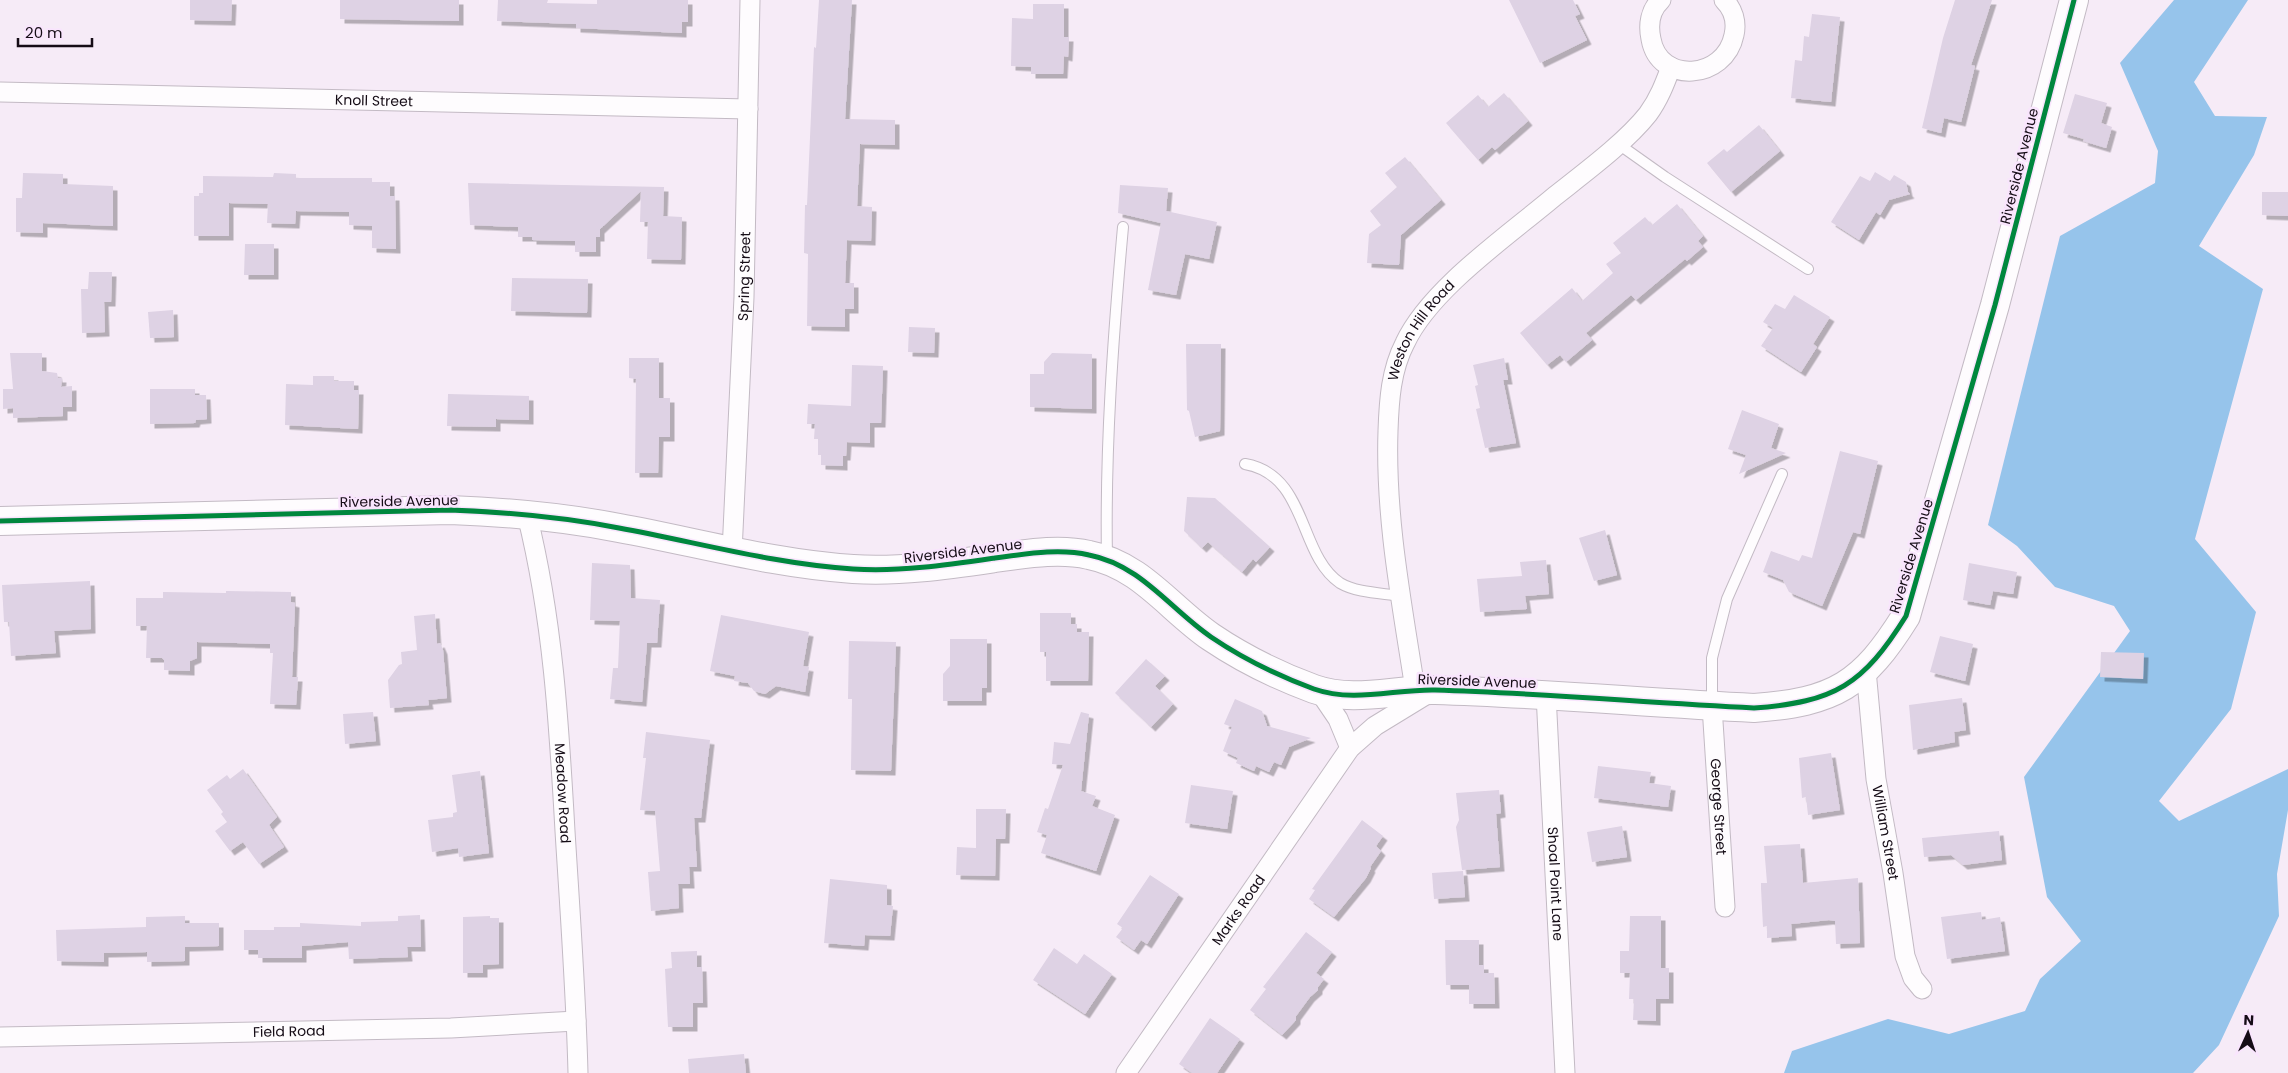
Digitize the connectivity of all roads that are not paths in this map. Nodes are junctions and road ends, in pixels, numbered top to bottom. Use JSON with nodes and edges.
{"nodes":[{"id":1,"x":750,"y":0,"type":"edge"},
{"id":2,"x":1661,"y":0,"type":"edge"},
{"id":3,"x":1724,"y":0,"type":"edge"},
{"id":4,"x":2074,"y":0,"type":"edge"},
{"id":5,"x":1671,"y":66,"type":"junction"},
{"id":6,"x":0,"y":92,"type":"edge"},
{"id":7,"x":748,"y":109,"type":"junction"},
{"id":8,"x":1617,"y":143,"type":"junction"},
{"id":9,"x":1123,"y":227,"type":"dead end"},
{"id":10,"x":1808,"y":269,"type":"dead end"},
{"id":11,"x":1245,"y":464,"type":"dead end"},
{"id":12,"x":1782,"y":474,"type":"dead end"},
{"id":13,"x":527,"y":515,"type":"junction"},
{"id":14,"x":0,"y":522,"type":"edge"},
{"id":15,"x":732,"y":552,"type":"junction"},
{"id":16,"x":1107,"y":559,"type":"junction"},
{"id":17,"x":1400,"y":596,"type":"junction"},
{"id":18,"x":1866,"y":670,"type":"junction"},
{"id":19,"x":1424,"y":689,"type":"junction"},
{"id":20,"x":1319,"y":691,"type":"junction"},
{"id":21,"x":1546,"y":694,"type":"junction"},
{"id":22,"x":1712,"y":706,"type":"junction"},
{"id":23,"x":1350,"y":748,"type":"junction"},
{"id":24,"x":1725,"y":908,"type":"dead end"},
{"id":25,"x":1922,"y":989,"type":"dead end"},
{"id":26,"x":576,"y":1021,"type":"junction"},
{"id":27,"x":0,"y":1037,"type":"edge"},
{"id":28,"x":578,"y":1073,"type":"edge"},
{"id":29,"x":1126,"y":1073,"type":"edge"},
{"id":30,"x":1565,"y":1073,"type":"edge"}],
"edges":[{"from":1,"to":7,"type":"street","name":"Spring Street"},
{"from":2,"to":5,"type":"street"},
{"from":3,"to":5,"type":"street"},
{"from":4,"to":18,"type":"street","name":"Riverside Avenue"},
{"from":5,"to":8,"type":"street","name":"Weston Hill Road"},
{"from":6,"to":7,"type":"street","name":"Knoll Street"},
{"from":7,"to":15,"type":"street","name":"Spring Street"},
{"from":8,"to":10,"type":"lane"},
{"from":8,"to":17,"type":"street","name":"Weston Hill Road"},
{"from":9,"to":16,"type":"lane"},
{"from":11,"to":17,"type":"lane"},
{"from":12,"to":22,"type":"lane"},
{"from":13,"to":14,"type":"street","name":"Riverside Avenue"},
{"from":13,"to":15,"type":"street","name":"Riverside Avenue"},
{"from":13,"to":26,"type":"street","name":"Meadow Road"},
{"from":15,"to":16,"type":"street","name":"Riverside Avenue"},
{"from":16,"to":20,"type":"street","name":"Riverside Avenue"},
{"from":17,"to":19,"type":"street","name":"Weston Hill Road"},
{"from":18,"to":22,"type":"street","name":"Riverside Avenue"},
{"from":18,"to":25,"type":"street","name":"William Street"},
{"from":19,"to":20,"type":"street","name":"Riverside Avenue"},
{"from":19,"to":21,"type":"street","name":"Riverside Avenue"},
{"from":19,"to":23,"type":"street","name":"Marks Road"},
{"from":20,"to":23,"type":"street"},
{"from":21,"to":22,"type":"street","name":"Riverside Avenue"},
{"from":21,"to":30,"type":"street","name":"Shoal Point Lane"},
{"from":22,"to":24,"type":"street","name":"George Street"},
{"from":23,"to":29,"type":"street","name":"Marks Road"},
{"from":26,"to":27,"type":"street","name":"Field Road"},
{"from":26,"to":28,"type":"street","name":"Meadow Road"}]}
